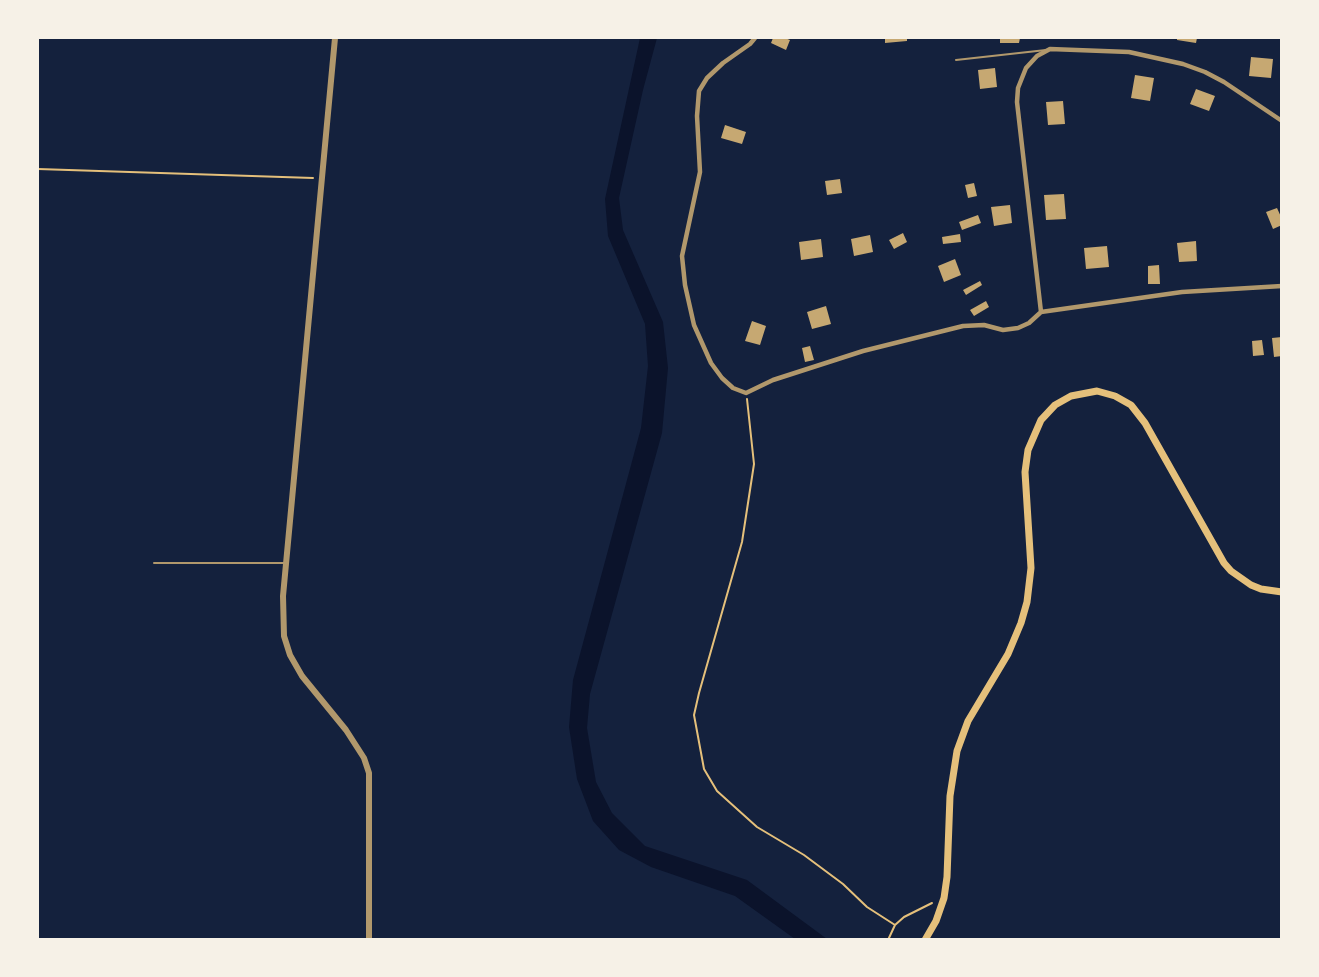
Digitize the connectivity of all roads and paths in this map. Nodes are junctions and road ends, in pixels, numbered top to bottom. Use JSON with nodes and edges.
{"nodes":[{"id":1,"x":335,"y":38,"type":"edge"},
{"id":2,"x":755,"y":38,"type":"edge"},
{"id":3,"x":1050,"y":49,"type":"junction"},
{"id":4,"x":956,"y":60,"type":"dead end"},
{"id":5,"x":1281,"y":121,"type":"edge"},
{"id":6,"x":38,"y":169,"type":"edge"},
{"id":7,"x":321,"y":179,"type":"junction"},
{"id":8,"x":1281,"y":286,"type":"edge"},
{"id":9,"x":1041,"y":312,"type":"junction"},
{"id":10,"x":746,"y":393,"type":"junction"},
{"id":11,"x":154,"y":562,"type":"dead end"},
{"id":12,"x":286,"y":563,"type":"junction"},
{"id":13,"x":1281,"y":592,"type":"edge"},
{"id":14,"x":944,"y":898,"type":"junction"},
{"id":15,"x":894,"y":925,"type":"junction"},
{"id":16,"x":369,"y":939,"type":"edge"},
{"id":17,"x":888,"y":939,"type":"edge"},
{"id":18,"x":925,"y":939,"type":"edge"}],
"edges":[{"from":1,"to":7,"type":"street"},
{"from":2,"to":10,"type":"street"},
{"from":3,"to":4,"type":"lane"},
{"from":3,"to":5,"type":"street"},
{"from":3,"to":9,"type":"street"},
{"from":6,"to":7,"type":"path"},
{"from":7,"to":12,"type":"street"},
{"from":8,"to":9,"type":"street"},
{"from":9,"to":10,"type":"street"},
{"from":10,"to":15,"type":"path"},
{"from":11,"to":12,"type":"lane"},
{"from":12,"to":16,"type":"street"},
{"from":13,"to":14,"type":"main road"},
{"from":14,"to":15,"type":"path"},
{"from":14,"to":18,"type":"main road"},
{"from":15,"to":17,"type":"path"}]}
